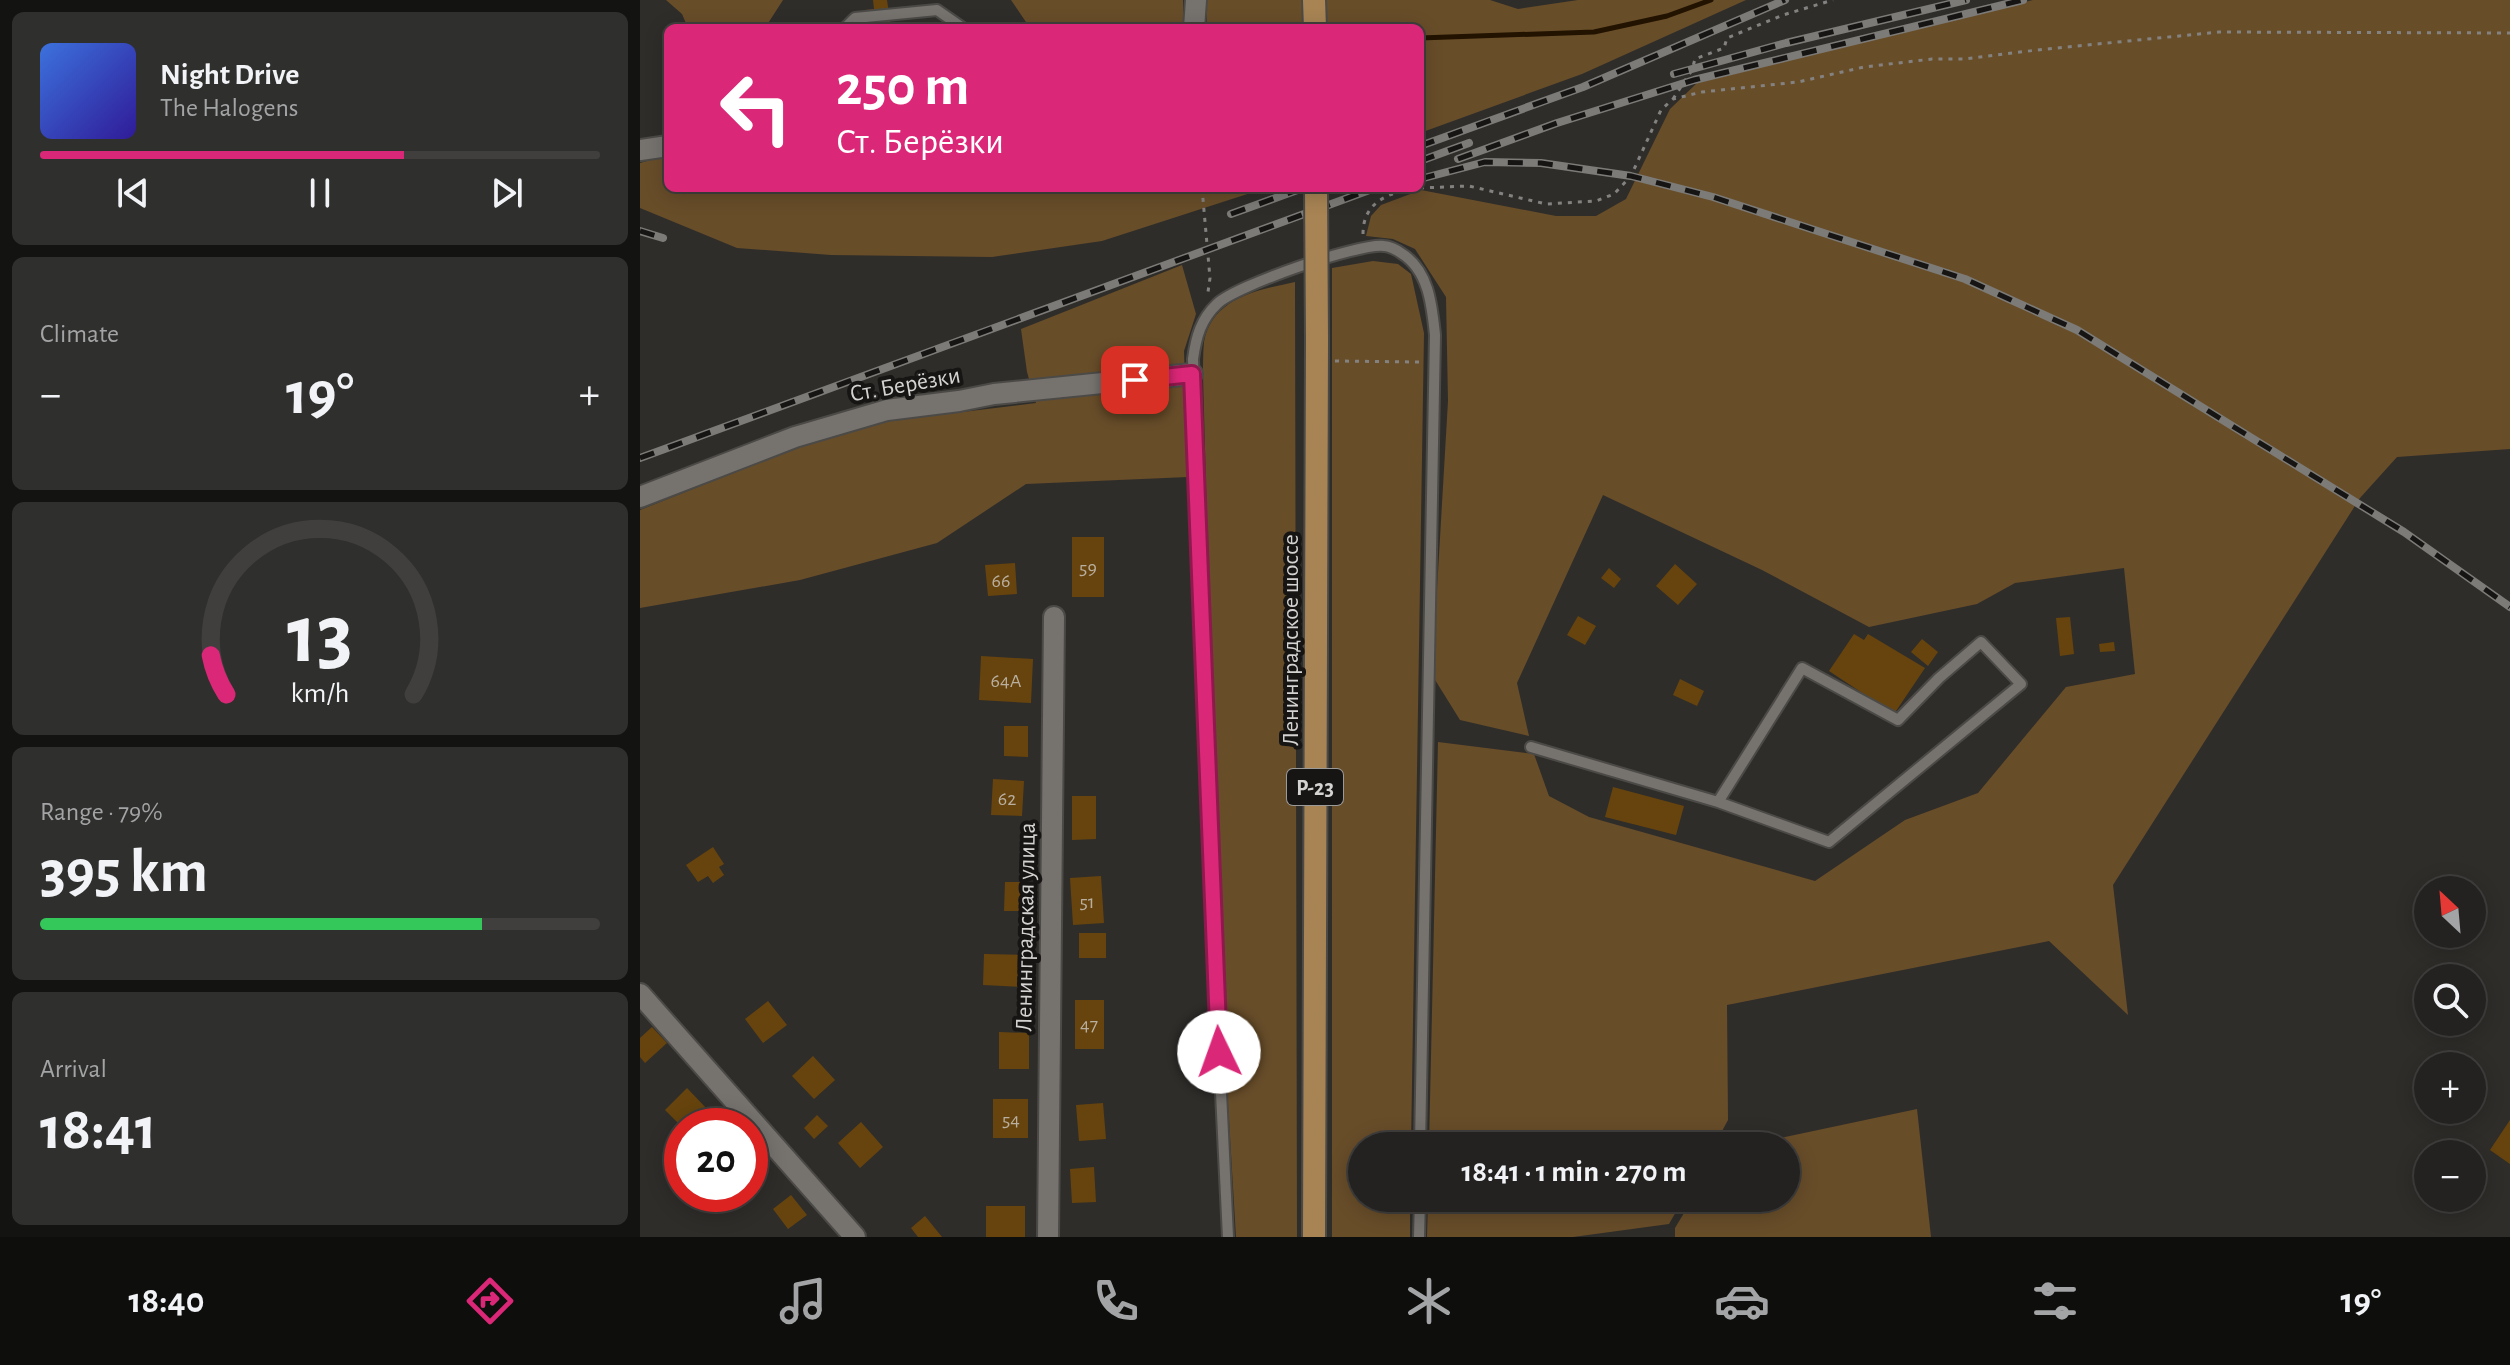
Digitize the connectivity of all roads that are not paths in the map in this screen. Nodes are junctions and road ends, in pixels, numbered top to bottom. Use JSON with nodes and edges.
{"nodes":[{"id":1,"x":1196,"y":0,"type":"edge"},
{"id":2,"x":1314,"y":0,"type":"edge"},
{"id":3,"x":849,"y":24,"type":"edge"},
{"id":4,"x":957,"y":24,"type":"edge"},
{"id":5,"x":1194,"y":24,"type":"edge"},
{"id":6,"x":1315,"y":24,"type":"edge"},
{"id":7,"x":664,"y":147,"type":"edge"},
{"id":8,"x":640,"y":150,"type":"edge"},
{"id":9,"x":1316,"y":192,"type":"edge"},
{"id":10,"x":1192,"y":374,"type":"junction"},
{"id":11,"x":640,"y":497,"type":"edge"},
{"id":12,"x":1054,"y":617,"type":"dead end"},
{"id":13,"x":1531,"y":747,"type":"dead end"},
{"id":14,"x":1718,"y":802,"type":"junction"},
{"id":15,"x":640,"y":994,"type":"edge"},
{"id":16,"x":1420,"y":1132,"type":"edge"},
{"id":17,"x":1420,"y":1212,"type":"edge"},
{"id":18,"x":855,"y":1237,"type":"edge"},
{"id":19,"x":1048,"y":1237,"type":"edge"},
{"id":20,"x":1228,"y":1237,"type":"edge"},
{"id":21,"x":1314,"y":1237,"type":"edge"},
{"id":22,"x":1419,"y":1237,"type":"edge"}],
"edges":[{"from":1,"to":5,"type":"street"},
{"from":2,"to":6,"type":"highway"},
{"from":3,"to":4,"type":"lane"},
{"from":7,"to":8,"type":"street"},
{"from":9,"to":21,"type":"highway","name":"Ленинградское шоссе","number":"Р-23","bridge":true},
{"from":10,"to":11,"type":"street","name":"Ст. Берёзки"},
{"from":10,"to":16,"type":"lane"},
{"from":10,"to":20,"type":"lane"},
{"from":12,"to":19,"type":"street","name":"Ленинградская улица"},
{"from":13,"to":14,"type":"lane"},
{"from":14,"to":14,"type":"lane"},
{"from":15,"to":18,"type":"street"},
{"from":17,"to":22,"type":"lane"}]}
